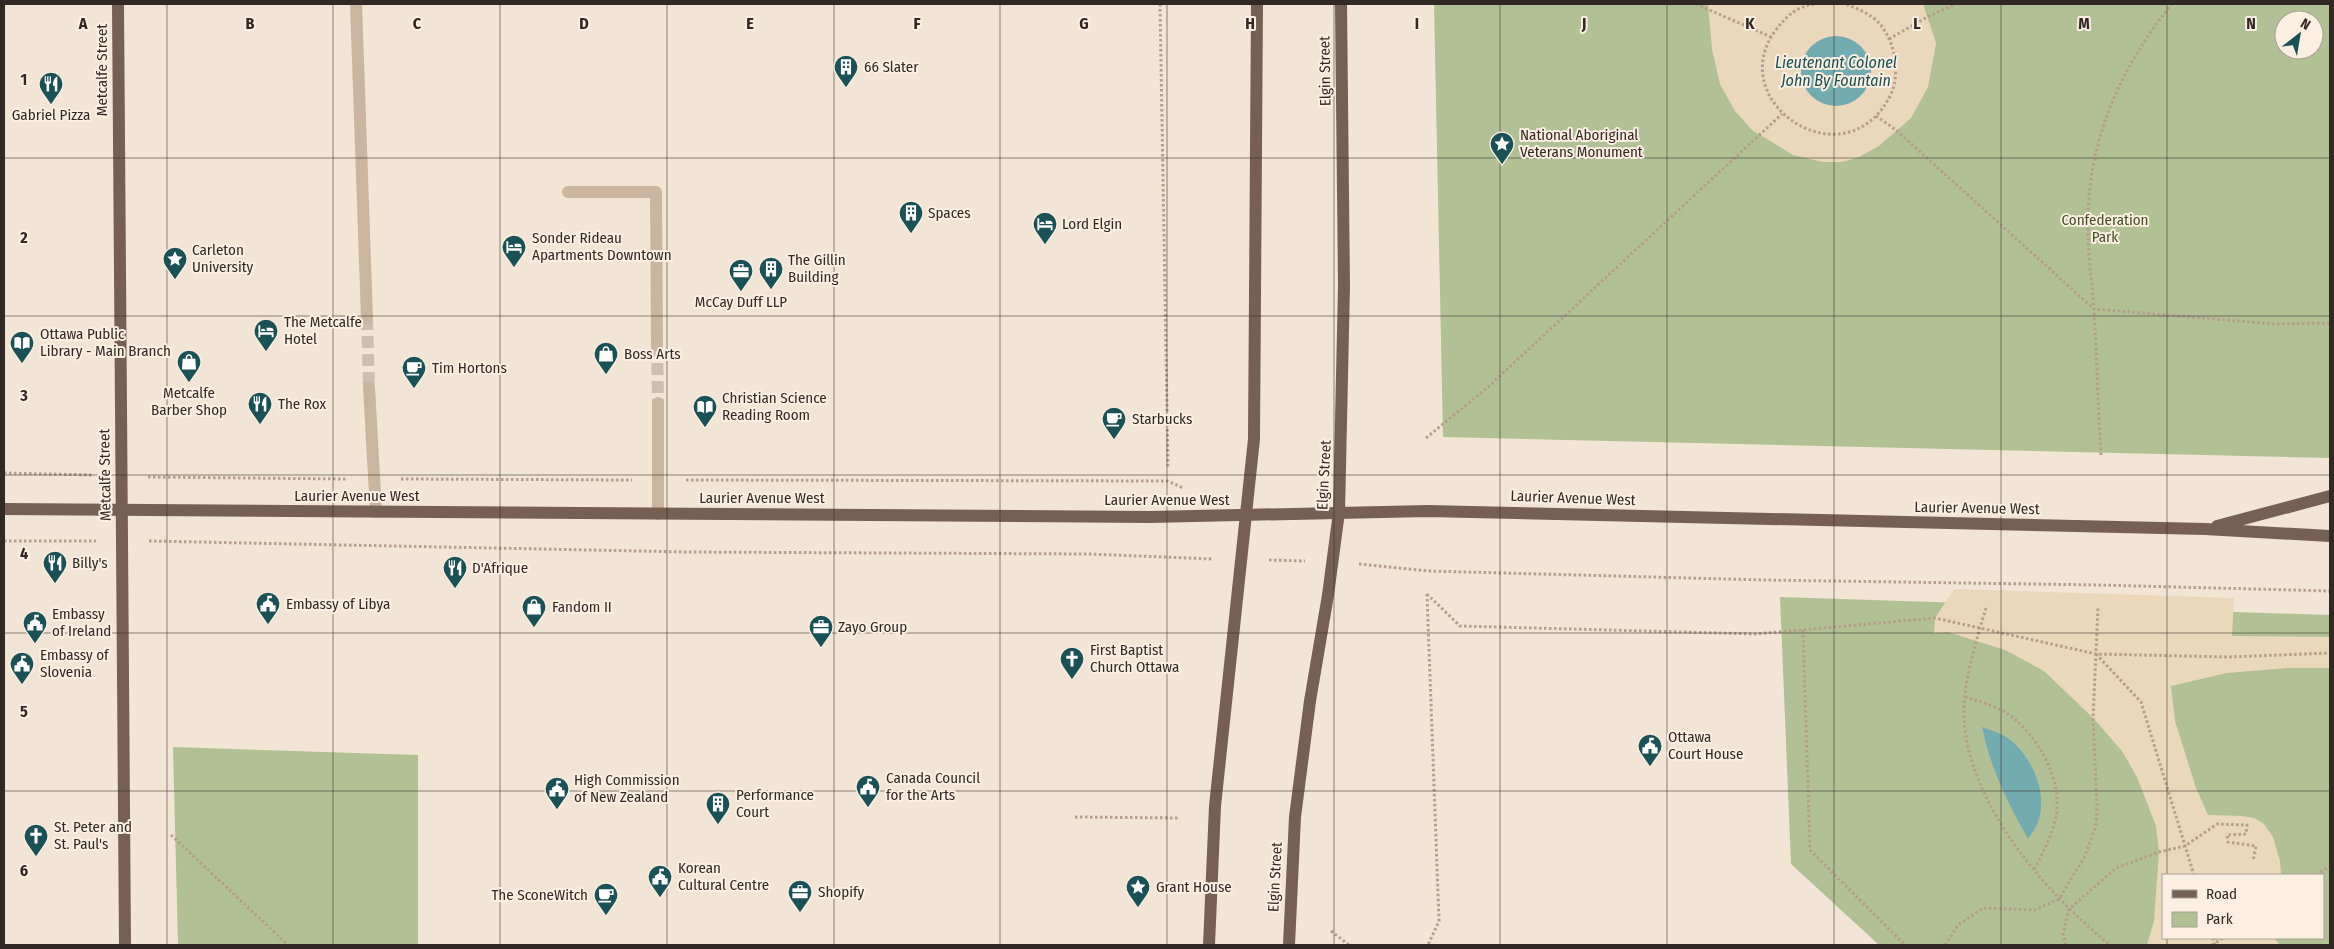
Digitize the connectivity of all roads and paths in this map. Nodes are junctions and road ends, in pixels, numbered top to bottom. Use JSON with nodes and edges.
{"nodes":[{"id":1,"x":118,"y":4,"type":"edge"},
{"id":2,"x":356,"y":4,"type":"edge"},
{"id":3,"x":1160,"y":4,"type":"edge"},
{"id":4,"x":1257,"y":4,"type":"edge"},
{"id":5,"x":1341,"y":4,"type":"edge"},
{"id":6,"x":1696,"y":4,"type":"edge"},
{"id":7,"x":1814,"y":4,"type":"edge"},
{"id":8,"x":1845,"y":4,"type":"edge"},
{"id":9,"x":1956,"y":4,"type":"edge"},
{"id":10,"x":2172,"y":4,"type":"edge"},
{"id":11,"x":1798,"y":5,"type":"edge"},
{"id":12,"x":1771,"y":37,"type":"junction"},
{"id":13,"x":1889,"y":39,"type":"junction"},
{"id":14,"x":1782,"y":114,"type":"junction"},
{"id":15,"x":1876,"y":116,"type":"junction"},
{"id":16,"x":568,"y":192,"type":"dead end"},
{"id":17,"x":2094,"y":309,"type":"junction"},
{"id":18,"x":367,"y":318,"type":"tunnel mouth"},
{"id":19,"x":2330,"y":323,"type":"edge"},
{"id":20,"x":657,"y":345,"type":"tunnel mouth"},
{"id":21,"x":369,"y":387,"type":"tunnel mouth"},
{"id":22,"x":658,"y":403,"type":"tunnel mouth"},
{"id":23,"x":1426,"y":438,"type":"dead end"},
{"id":24,"x":2101,"y":455,"type":"dead end"},
{"id":25,"x":1168,"y":468,"type":"dead end"},
{"id":26,"x":2330,"y":496,"type":"edge"},
{"id":27,"x":4,"y":509,"type":"edge"},
{"id":28,"x":122,"y":510,"type":"junction"},
{"id":29,"x":376,"y":512,"type":"junction"},
{"id":30,"x":1339,"y":512,"type":"junction"},
{"id":31,"x":658,"y":514,"type":"junction"},
{"id":32,"x":1248,"y":516,"type":"junction"},
{"id":33,"x":2205,"y":530,"type":"junction"},
{"id":34,"x":2330,"y":536,"type":"edge"},
{"id":35,"x":122,"y":540,"type":"junction"},
{"id":36,"x":4,"y":541,"type":"edge"},
{"id":37,"x":1242,"y":560,"type":"junction"},
{"id":38,"x":1332,"y":561,"type":"junction"},
{"id":39,"x":2330,"y":591,"type":"edge"},
{"id":40,"x":1986,"y":608,"type":"dead end"},
{"id":41,"x":2098,"y":608,"type":"dead end"},
{"id":42,"x":1980,"y":628,"type":"junction"},
{"id":43,"x":1803,"y":630,"type":"junction"},
{"id":44,"x":2330,"y":653,"type":"edge"},
{"id":45,"x":2096,"y":654,"type":"junction"},
{"id":46,"x":1965,"y":698,"type":"junction"},
{"id":47,"x":1075,"y":817,"type":"dead end"},
{"id":48,"x":1180,"y":818,"type":"dead end"},
{"id":49,"x":171,"y":835,"type":"dead end"},
{"id":50,"x":2185,"y":846,"type":"junction"},
{"id":51,"x":2253,"y":861,"type":"dead end"},
{"id":52,"x":2330,"y":866,"type":"edge"},
{"id":53,"x":2034,"y":870,"type":"junction"},
{"id":54,"x":2194,"y":874,"type":"edge"},
{"id":55,"x":2318,"y":874,"type":"edge"},
{"id":56,"x":2059,"y":899,"type":"junction"},
{"id":57,"x":2069,"y":909,"type":"junction"},
{"id":58,"x":1331,"y":931,"type":"dead end"},
{"id":59,"x":125,"y":945,"type":"edge"},
{"id":60,"x":288,"y":945,"type":"edge"},
{"id":61,"x":1209,"y":945,"type":"edge"},
{"id":62,"x":1288,"y":945,"type":"edge"},
{"id":63,"x":1349,"y":945,"type":"edge"},
{"id":64,"x":1428,"y":945,"type":"edge"},
{"id":65,"x":1905,"y":945,"type":"edge"},
{"id":66,"x":1945,"y":945,"type":"edge"},
{"id":67,"x":2066,"y":945,"type":"edge"},
{"id":68,"x":2110,"y":945,"type":"edge"}],
"edges":[{"from":1,"to":28,"type":"main road","name":"Metcalfe Street"},
{"from":2,"to":18,"type":"lane"},
{"from":3,"to":25,"type":"path"},
{"from":4,"to":32,"type":"main road"},
{"from":5,"to":30,"type":"main road","name":"Elgin Street"},
{"from":6,"to":12,"type":"path"},
{"from":7,"to":11,"type":"path"},
{"from":8,"to":13,"type":"path"},
{"from":9,"to":13,"type":"path"},
{"from":10,"to":17,"type":"path"},
{"from":11,"to":12,"type":"path"},
{"from":12,"to":14,"type":"path"},
{"from":13,"to":15,"type":"path"},
{"from":14,"to":15,"type":"path"},
{"from":14,"to":23,"type":"path"},
{"from":15,"to":17,"type":"path"},
{"from":16,"to":20,"type":"lane"},
{"from":17,"to":19,"type":"path"},
{"from":17,"to":24,"type":"path"},
{"from":21,"to":29,"type":"lane"},
{"from":22,"to":31,"type":"lane"},
{"from":26,"to":33,"type":"main road"},
{"from":27,"to":28,"type":"main road","name":"Laurier Avenue West"},
{"from":28,"to":29,"type":"main road","name":"Laurier Avenue West"},
{"from":28,"to":35,"type":"main road","name":"Metcalfe Street"},
{"from":29,"to":31,"type":"main road","name":"Laurier Avenue West"},
{"from":30,"to":32,"type":"main road","name":"Laurier Avenue West"},
{"from":30,"to":33,"type":"main road","name":"Laurier Avenue West"},
{"from":30,"to":38,"type":"main road","name":"Elgin Street"},
{"from":31,"to":32,"type":"main road","name":"Laurier Avenue West"},
{"from":32,"to":37,"type":"main road"},
{"from":33,"to":34,"type":"main road","name":"Laurier Avenue West"},
{"from":35,"to":36,"type":"path"},
{"from":35,"to":37,"type":"path"},
{"from":35,"to":59,"type":"main road","name":"Metcalfe Street"},
{"from":37,"to":38,"type":"path"},
{"from":37,"to":61,"type":"main road"},
{"from":38,"to":39,"type":"path"},
{"from":38,"to":62,"type":"main road","name":"Elgin Street"},
{"from":40,"to":42,"type":"path"},
{"from":41,"to":45,"type":"path"},
{"from":42,"to":43,"type":"path"},
{"from":42,"to":45,"type":"path"},
{"from":42,"to":46,"type":"path"},
{"from":43,"to":64,"type":"path"},
{"from":43,"to":65,"type":"path"},
{"from":44,"to":45,"type":"path"},
{"from":45,"to":50,"type":"path"},
{"from":45,"to":56,"type":"path"},
{"from":46,"to":53,"type":"path"},
{"from":46,"to":53,"type":"path"},
{"from":47,"to":48,"type":"path"},
{"from":49,"to":60,"type":"path"},
{"from":50,"to":51,"type":"path"},
{"from":50,"to":54,"type":"path"},
{"from":50,"to":57,"type":"path"},
{"from":52,"to":55,"type":"path"},
{"from":53,"to":56,"type":"path"},
{"from":56,"to":57,"type":"path"},
{"from":56,"to":66,"type":"path"},
{"from":57,"to":67,"type":"path"},
{"from":57,"to":68,"type":"path"},
{"from":58,"to":63,"type":"path"}]}
